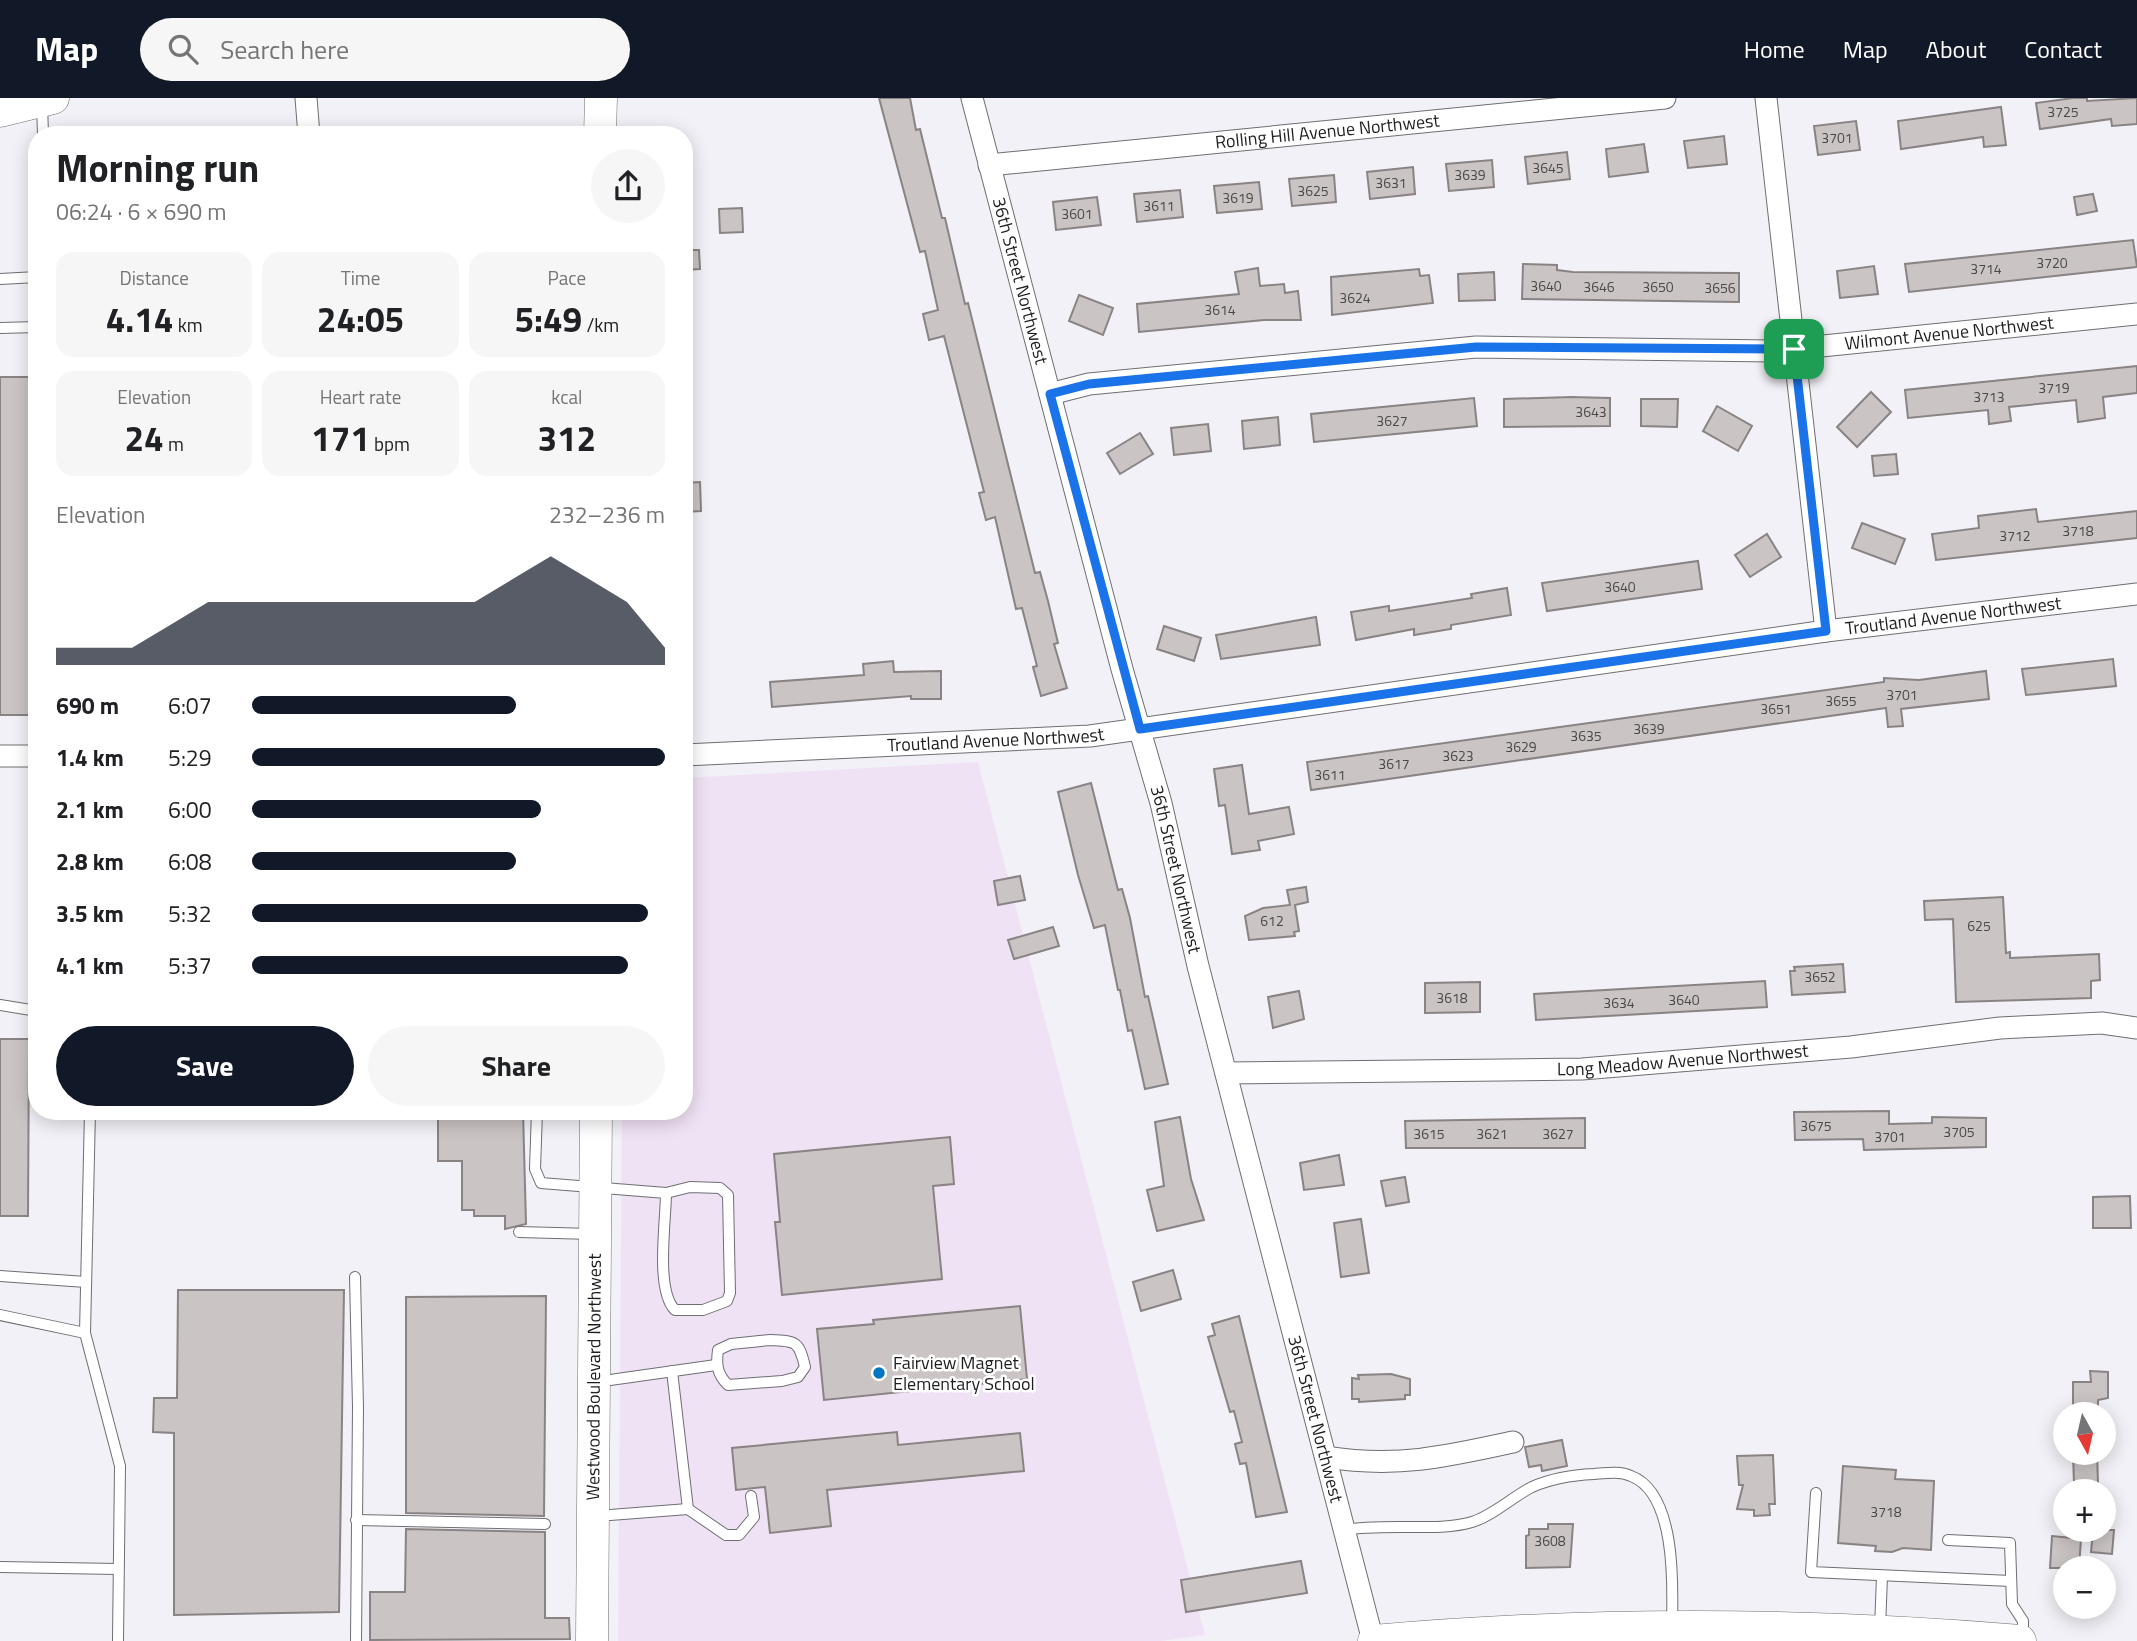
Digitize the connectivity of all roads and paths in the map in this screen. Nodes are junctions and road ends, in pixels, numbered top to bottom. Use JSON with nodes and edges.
{"nodes":[{"id":1,"x":306,"y":98,"type":"edge"},
{"id":2,"x":601,"y":98,"type":"edge"},
{"id":3,"x":972,"y":98,"type":"edge"},
{"id":4,"x":1665,"y":98,"type":"edge"},
{"id":5,"x":1766,"y":98,"type":"edge"},
{"id":6,"x":48,"y":99,"type":"edge"},
{"id":7,"x":0,"y":111,"type":"edge"},
{"id":8,"x":44,"y":126,"type":"edge"},
{"id":9,"x":308,"y":126,"type":"edge"},
{"id":10,"x":600,"y":126,"type":"edge"},
{"id":11,"x":989,"y":165,"type":"junction"},
{"id":12,"x":28,"y":277,"type":"edge"},
{"id":13,"x":0,"y":278,"type":"edge"},
{"id":14,"x":2137,"y":314,"type":"edge"},
{"id":15,"x":28,"y":327,"type":"edge"},
{"id":16,"x":0,"y":328,"type":"edge"},
{"id":17,"x":1794,"y":349,"type":"junction"},
{"id":18,"x":1050,"y":394,"type":"junction"},
{"id":19,"x":2137,"y":594,"type":"edge"},
{"id":20,"x":1826,"y":631,"type":"junction"},
{"id":21,"x":1140,"y":729,"type":"junction"},
{"id":22,"x":693,"y":755,"type":"edge"},
{"id":23,"x":0,"y":756,"type":"edge"},
{"id":24,"x":28,"y":756,"type":"edge"},
{"id":25,"x":0,"y":1005,"type":"edge"},
{"id":26,"x":28,"y":1010,"type":"edge"},
{"id":27,"x":2137,"y":1028,"type":"edge"},
{"id":28,"x":1226,"y":1073,"type":"junction"},
{"id":29,"x":90,"y":1120,"type":"edge"},
{"id":30,"x":537,"y":1120,"type":"edge"},
{"id":31,"x":596,"y":1120,"type":"edge"},
{"id":32,"x":595,"y":1188,"type":"junction"},
{"id":33,"x":666,"y":1193,"type":"junction"},
{"id":34,"x":519,"y":1232,"type":"dead end"},
{"id":35,"x":595,"y":1234,"type":"junction"},
{"id":36,"x":0,"y":1276,"type":"edge"},
{"id":37,"x":355,"y":1277,"type":"dead end"},
{"id":38,"x":86,"y":1282,"type":"junction"},
{"id":39,"x":0,"y":1315,"type":"edge"},
{"id":40,"x":85,"y":1333,"type":"junction"},
{"id":41,"x":716,"y":1365,"type":"junction"},
{"id":42,"x":672,"y":1371,"type":"junction"},
{"id":43,"x":594,"y":1382,"type":"junction"},
{"id":44,"x":1513,"y":1442,"type":"dead end"},
{"id":45,"x":1326,"y":1457,"type":"junction"},
{"id":46,"x":1816,"y":1493,"type":"dead end"},
{"id":47,"x":751,"y":1496,"type":"dead end"},
{"id":48,"x":688,"y":1509,"type":"junction"},
{"id":49,"x":593,"y":1517,"type":"junction"},
{"id":50,"x":356,"y":1520,"type":"junction"},
{"id":51,"x":545,"y":1524,"type":"dead end"},
{"id":52,"x":1345,"y":1530,"type":"junction"},
{"id":53,"x":1948,"y":1540,"type":"dead end"},
{"id":54,"x":0,"y":1567,"type":"edge"},
{"id":55,"x":118,"y":1569,"type":"junction"},
{"id":56,"x":1882,"y":1576,"type":"junction"},
{"id":57,"x":2011,"y":1581,"type":"junction"},
{"id":58,"x":1880,"y":1630,"type":"junction"},
{"id":59,"x":1672,"y":1634,"type":"edge"},
{"id":60,"x":1719,"y":1634,"type":"edge"},
{"id":61,"x":118,"y":1641,"type":"edge"},
{"id":62,"x":356,"y":1641,"type":"edge"},
{"id":63,"x":592,"y":1641,"type":"edge"},
{"id":64,"x":1374,"y":1641,"type":"edge"},
{"id":65,"x":2022,"y":1641,"type":"edge"}],
"edges":[{"from":1,"to":9,"type":"street"},
{"from":2,"to":10,"type":"street"},
{"from":3,"to":11,"type":"street","name":"36th Street Northwest"},
{"from":4,"to":11,"type":"street","name":"Rolling Hill Avenue Northwest"},
{"from":5,"to":17,"type":"street"},
{"from":6,"to":7,"type":"street"},
{"from":6,"to":8,"type":"lane"},
{"from":11,"to":18,"type":"street","name":"36th Street Northwest"},
{"from":12,"to":13,"type":"lane"},
{"from":14,"to":17,"type":"street","name":"Wilmont Avenue Northwest"},
{"from":15,"to":16,"type":"lane"},
{"from":17,"to":18,"type":"street","name":"Wilmont Avenue Northwest"},
{"from":17,"to":20,"type":"street"},
{"from":18,"to":21,"type":"street","name":"36th Street Northwest"},
{"from":19,"to":20,"type":"street","name":"Troutland Avenue Northwest"},
{"from":20,"to":21,"type":"street","name":"Troutland Avenue Northwest"},
{"from":21,"to":22,"type":"street","name":"Troutland Avenue Northwest"},
{"from":21,"to":28,"type":"street","name":"36th Street Northwest"},
{"from":23,"to":24,"type":"street"},
{"from":25,"to":26,"type":"lane"},
{"from":27,"to":28,"type":"street","name":"Long Meadow Avenue Northwest"},
{"from":28,"to":45,"type":"street","name":"36th Street Northwest"},
{"from":29,"to":38,"type":"lane"},
{"from":30,"to":32,"type":"lane"},
{"from":31,"to":32,"type":"street","name":"Westwood Boulevard Northwest"},
{"from":32,"to":33,"type":"lane"},
{"from":32,"to":35,"type":"street","name":"Westwood Boulevard Northwest"},
{"from":33,"to":33,"type":"lane"},
{"from":34,"to":35,"type":"lane"},
{"from":35,"to":43,"type":"street","name":"Westwood Boulevard Northwest"},
{"from":36,"to":38,"type":"lane"},
{"from":37,"to":50,"type":"lane"},
{"from":38,"to":40,"type":"lane"},
{"from":39,"to":40,"type":"lane"},
{"from":40,"to":55,"type":"lane"},
{"from":41,"to":41,"type":"lane"},
{"from":41,"to":42,"type":"lane"},
{"from":42,"to":43,"type":"lane"},
{"from":42,"to":48,"type":"lane"},
{"from":43,"to":49,"type":"street","name":"Westwood Boulevard Northwest"},
{"from":44,"to":45,"type":"street"},
{"from":45,"to":52,"type":"street","name":"36th Street Northwest"},
{"from":46,"to":56,"type":"lane"},
{"from":47,"to":48,"type":"lane"},
{"from":48,"to":49,"type":"lane"},
{"from":49,"to":63,"type":"street","name":"Westwood Boulevard Northwest"},
{"from":50,"to":51,"type":"lane"},
{"from":50,"to":62,"type":"lane"},
{"from":52,"to":59,"type":"lane"},
{"from":52,"to":64,"type":"street","name":"36th Street Northwest"},
{"from":53,"to":57,"type":"lane"},
{"from":54,"to":55,"type":"lane"},
{"from":55,"to":61,"type":"lane"},
{"from":56,"to":57,"type":"lane"},
{"from":56,"to":58,"type":"lane"},
{"from":57,"to":65,"type":"lane"},
{"from":58,"to":60,"type":"street"},
{"from":58,"to":65,"type":"street"},
{"from":59,"to":60,"type":"street"},
{"from":59,"to":64,"type":"street"}]}
